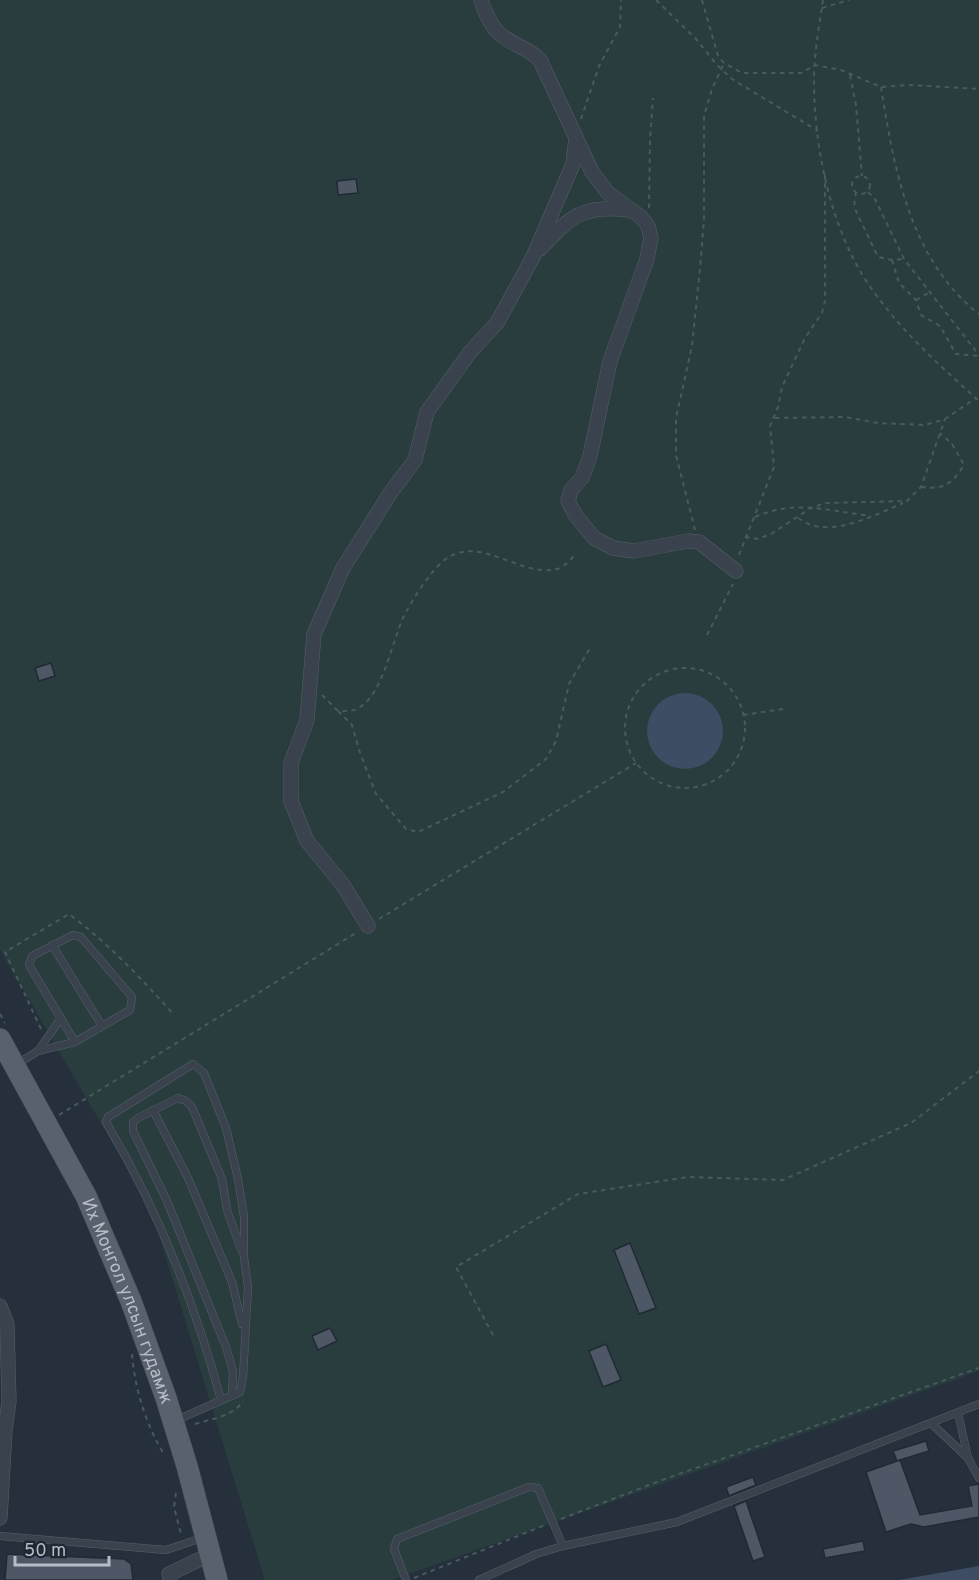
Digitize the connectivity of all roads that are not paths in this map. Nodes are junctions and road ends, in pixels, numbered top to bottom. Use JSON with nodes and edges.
{"nodes":[{"id":1,"x":481,"y":0,"type":"edge"},
{"id":2,"x":576,"y":139,"type":"junction"},
{"id":3,"x":630,"y":210,"type":"junction"},
{"id":4,"x":533,"y":257,"type":"junction"},
{"id":5,"x":735,"y":571,"type":"road end"},
{"id":6,"x":368,"y":926,"type":"road end"},
{"id":7,"x":52,"y":945,"type":"junction"},
{"id":8,"x":61,"y":1018,"type":"junction"},
{"id":9,"x":102,"y":1026,"type":"junction"},
{"id":10,"x":0,"y":1039,"type":"edge"},
{"id":11,"x":75,"y":1042,"type":"junction"},
{"id":12,"x":38,"y":1051,"type":"junction"},
{"id":13,"x":15,"y":1065,"type":"junction"},
{"id":14,"x":153,"y":1110,"type":"junction"},
{"id":15,"x":244,"y":1257,"type":"junction"},
{"id":16,"x":0,"y":1306,"type":"edge"},
{"id":17,"x":244,"y":1332,"type":"junction"},
{"id":18,"x":4,"y":1346,"type":"edge"},
{"id":19,"x":232,"y":1395,"type":"junction"},
{"id":20,"x":221,"y":1400,"type":"junction"},
{"id":21,"x":979,"y":1404,"type":"edge"},
{"id":22,"x":958,"y":1413,"type":"junction"},
{"id":23,"x":182,"y":1423,"type":"junction"},
{"id":24,"x":932,"y":1424,"type":"junction"},
{"id":25,"x":2,"y":1452,"type":"edge"},
{"id":26,"x":968,"y":1458,"type":"junction"},
{"id":27,"x":979,"y":1478,"type":"edge"},
{"id":28,"x":0,"y":1518,"type":"edge"},
{"id":29,"x":0,"y":1536,"type":"edge"},
{"id":30,"x":209,"y":1545,"type":"junction"},
{"id":31,"x":563,"y":1546,"type":"junction"},
{"id":32,"x":165,"y":1578,"type":"edge"},
{"id":33,"x":217,"y":1580,"type":"edge"},
{"id":34,"x":407,"y":1580,"type":"edge"},
{"id":35,"x":479,"y":1580,"type":"edge"}],
"edges":[{"from":1,"to":2,"type":"street"},
{"from":2,"to":3,"type":"street"},
{"from":2,"to":4,"type":"street"},
{"from":3,"to":4,"type":"street"},
{"from":3,"to":5,"type":"street"},
{"from":4,"to":6,"type":"street"},
{"from":7,"to":8,"type":"lane"},
{"from":7,"to":9,"type":"lane"},
{"from":7,"to":9,"type":"lane"},
{"from":8,"to":11,"type":"lane"},
{"from":8,"to":12,"type":"lane"},
{"from":9,"to":11,"type":"lane"},
{"from":10,"to":13,"type":"main road","name":"Их Монгол улсын гудамж"},
{"from":11,"to":12,"type":"lane"},
{"from":12,"to":13,"type":"lane"},
{"from":13,"to":23,"type":"main road","name":"Их Монгол улсын гудамж"},
{"from":14,"to":15,"type":"lane"},
{"from":14,"to":17,"type":"lane"},
{"from":14,"to":19,"type":"lane"},
{"from":15,"to":17,"type":"lane"},
{"from":15,"to":20,"type":"lane"},
{"from":16,"to":18,"type":"street"},
{"from":17,"to":19,"type":"lane"},
{"from":18,"to":25,"type":"street"},
{"from":19,"to":20,"type":"lane"},
{"from":20,"to":23,"type":"lane"},
{"from":21,"to":22,"type":"lane"},
{"from":22,"to":24,"type":"lane"},
{"from":22,"to":26,"type":"lane"},
{"from":23,"to":30,"type":"main road","name":"Их Монгол улсын гудамж"},
{"from":24,"to":26,"type":"lane"},
{"from":24,"to":31,"type":"lane"},
{"from":25,"to":28,"type":"street"},
{"from":26,"to":27,"type":"lane"},
{"from":29,"to":30,"type":"lane"},
{"from":30,"to":32,"type":"street"},
{"from":30,"to":33,"type":"main road","name":"Их Монгол улсын гудамж"},
{"from":31,"to":34,"type":"lane"},
{"from":31,"to":35,"type":"lane"}]}
